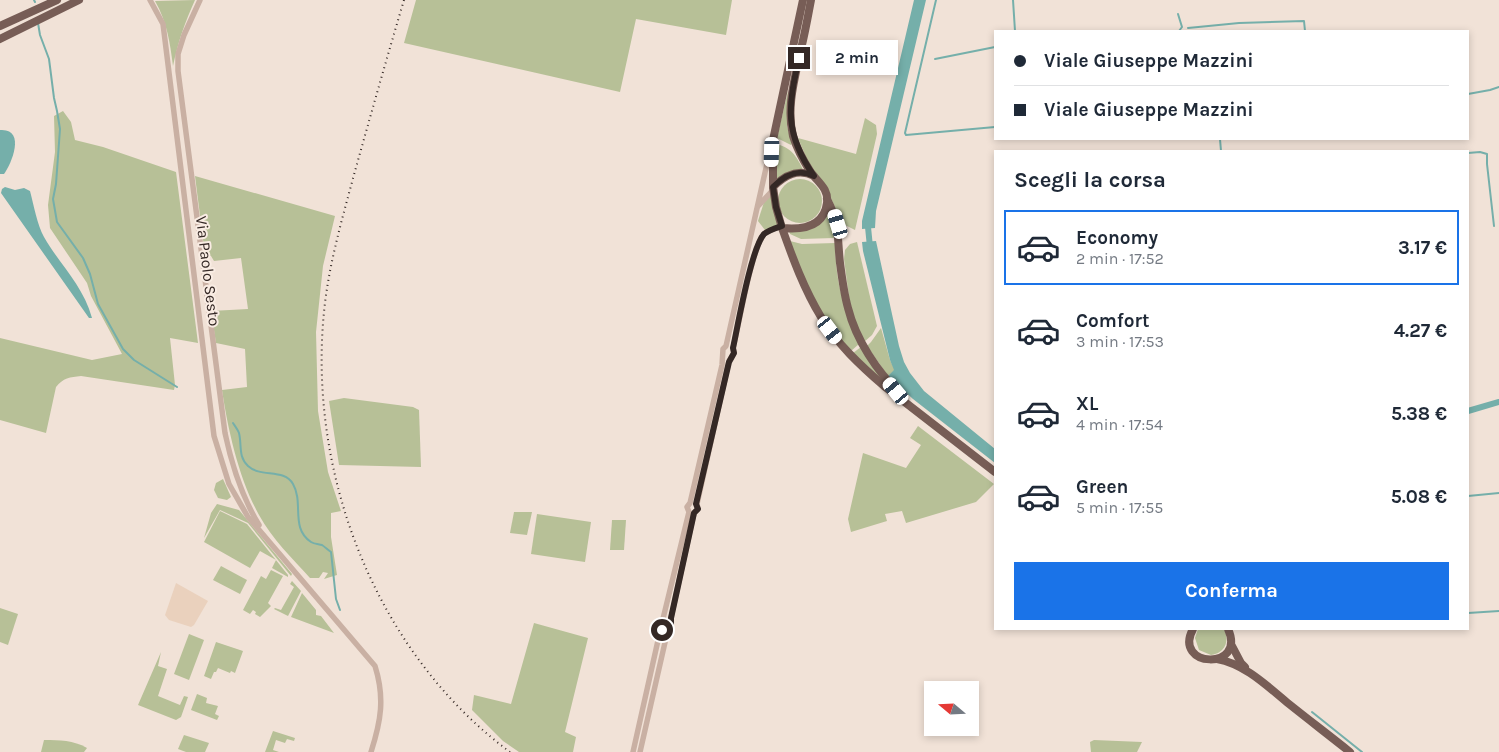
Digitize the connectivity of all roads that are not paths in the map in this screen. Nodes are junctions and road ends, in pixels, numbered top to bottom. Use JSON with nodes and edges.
{"nodes":[{"id":1,"x":57,"y":0,"type":"edge"},
{"id":2,"x":79,"y":0,"type":"edge"},
{"id":3,"x":150,"y":0,"type":"edge"},
{"id":4,"x":200,"y":0,"type":"edge"},
{"id":5,"x":797,"y":0,"type":"edge"},
{"id":6,"x":803,"y":0,"type":"edge"},
{"id":7,"x":811,"y":0,"type":"edge"},
{"id":8,"x":801,"y":12,"type":"junction"},
{"id":9,"x":0,"y":26,"type":"edge"},
{"id":10,"x":0,"y":39,"type":"edge"},
{"id":11,"x":773,"y":140,"type":"junction"},
{"id":12,"x":814,"y":176,"type":"junction"},
{"id":13,"x":773,"y":188,"type":"junction"},
{"id":14,"x":827,"y":199,"type":"junction"},
{"id":15,"x":756,"y":210,"type":"junction"},
{"id":16,"x":782,"y":227,"type":"junction"},
{"id":17,"x":726,"y":346,"type":"junction"},
{"id":18,"x":733,"y":348,"type":"junction"},
{"id":19,"x":723,"y":353,"type":"junction"},
{"id":20,"x":731,"y":357,"type":"junction"},
{"id":21,"x":919,"y":412,"type":"junction"},
{"id":22,"x":994,"y":471,"type":"edge"},
{"id":23,"x":693,"y":504,"type":"junction"},
{"id":24,"x":692,"y":513,"type":"junction"},
{"id":25,"x":266,"y":536,"type":"junction"},
{"id":26,"x":671,"y":624,"type":"junction"},
{"id":27,"x":662,"y":626,"type":"junction"},
{"id":28,"x":1187,"y":630,"type":"edge"},
{"id":29,"x":1193,"y":630,"type":"edge"},
{"id":30,"x":1228,"y":630,"type":"edge"},
{"id":31,"x":668,"y":632,"type":"junction"},
{"id":32,"x":1190,"y":642,"type":"junction"},
{"id":33,"x":1230,"y":644,"type":"junction"},
{"id":34,"x":1216,"y":659,"type":"junction"},
{"id":35,"x":1256,"y":678,"type":"junction"},
{"id":36,"x":371,"y":752,"type":"edge"},
{"id":37,"x":633,"y":752,"type":"edge"},
{"id":38,"x":640,"y":752,"type":"edge"},
{"id":39,"x":1350,"y":752,"type":"edge"}],
"edges":[{"from":1,"to":9,"type":"main road"},
{"from":2,"to":10,"type":"main road"},
{"from":3,"to":25,"type":"street","name":"Via Paolo Sesto"},
{"from":4,"to":25,"type":"street","name":"Via Paolo Sesto"},
{"from":5,"to":8,"type":"main road"},
{"from":6,"to":8,"type":"main road"},
{"from":7,"to":12,"type":"main road"},
{"from":8,"to":11,"type":"main road"},
{"from":11,"to":13,"type":"main road"},
{"from":11,"to":15,"type":"street"},
{"from":12,"to":13,"type":"main road"},
{"from":12,"to":14,"type":"main road"},
{"from":13,"to":15,"type":"street"},
{"from":13,"to":16,"type":"main road"},
{"from":14,"to":16,"type":"main road"},
{"from":14,"to":21,"type":"main road"},
{"from":15,"to":17,"type":"street"},
{"from":16,"to":18,"type":"street"},
{"from":16,"to":21,"type":"main road"},
{"from":17,"to":18,"type":"street"},
{"from":17,"to":19,"type":"street"},
{"from":18,"to":20,"type":"street"},
{"from":19,"to":20,"type":"street"},
{"from":19,"to":23,"type":"street"},
{"from":20,"to":23,"type":"street"},
{"from":21,"to":22,"type":"main road"},
{"from":23,"to":24,"type":"street"},
{"from":24,"to":26,"type":"street"},
{"from":24,"to":27,"type":"street"},
{"from":25,"to":36,"type":"street","name":"Via Paolo Sesto"},
{"from":26,"to":27,"type":"street"},
{"from":26,"to":31,"type":"street"},
{"from":27,"to":31,"type":"street"},
{"from":27,"to":37,"type":"street"},
{"from":28,"to":32,"type":"main road"},
{"from":29,"to":32,"type":"main road"},
{"from":30,"to":33,"type":"main road"},
{"from":31,"to":38,"type":"street"},
{"from":32,"to":34,"type":"main road"},
{"from":33,"to":34,"type":"main road"},
{"from":33,"to":35,"type":"main road"},
{"from":34,"to":35,"type":"main road"},
{"from":35,"to":39,"type":"main road"}]}
